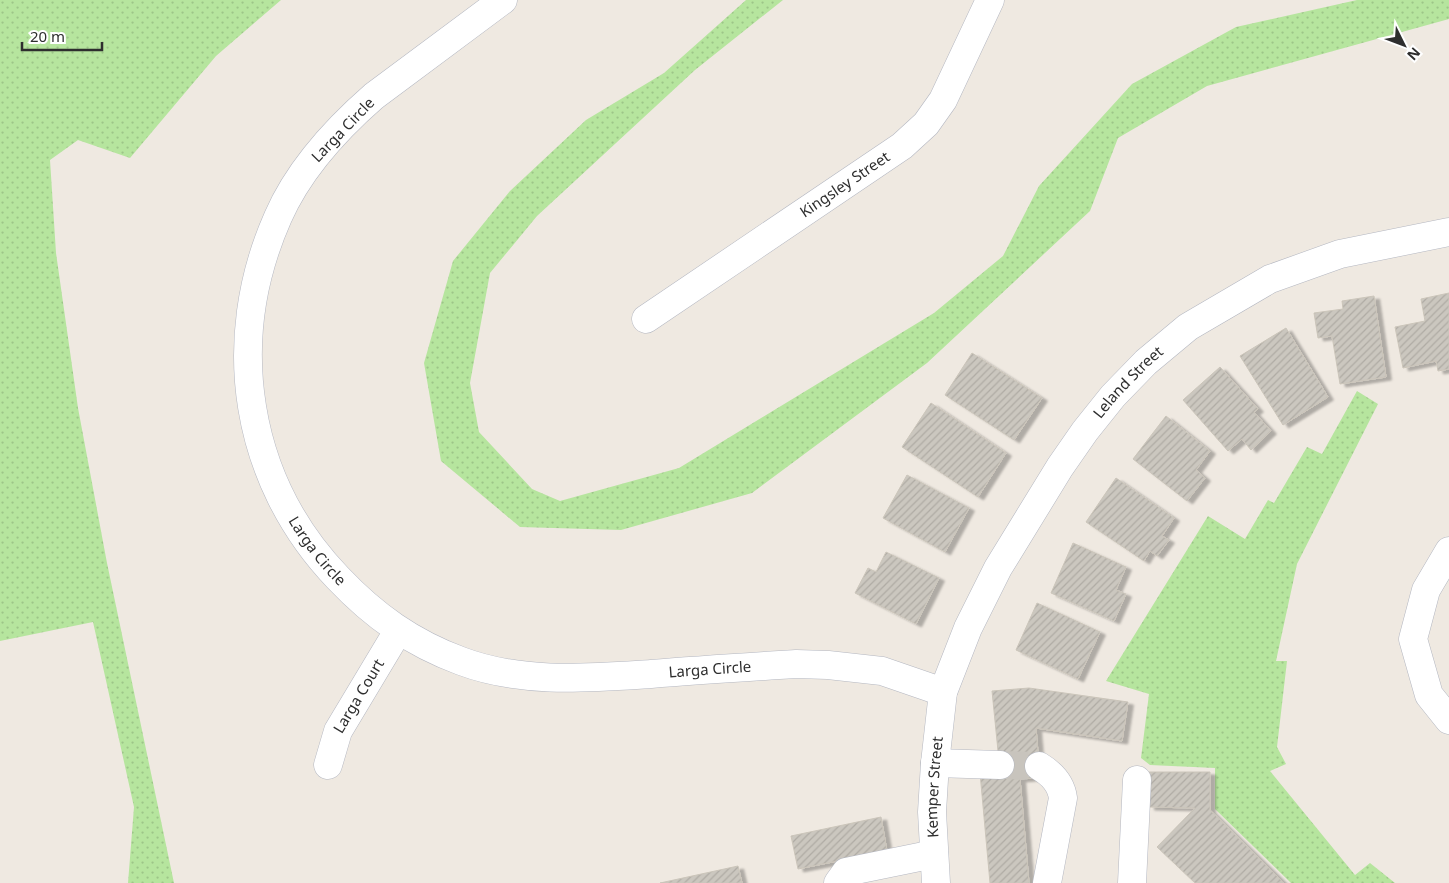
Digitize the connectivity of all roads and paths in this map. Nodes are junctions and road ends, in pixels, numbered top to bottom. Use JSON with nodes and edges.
{"nodes":[{"id":1,"x":504,"y":0,"type":"edge"},
{"id":2,"x":990,"y":0,"type":"edge"},
{"id":3,"x":1449,"y":232,"type":"edge"},
{"id":4,"x":646,"y":319,"type":"dead end"},
{"id":5,"x":1449,"y":551,"type":"edge"},
{"id":6,"x":398,"y":631,"type":"junction"},
{"id":7,"x":943,"y":692,"type":"junction"},
{"id":8,"x":1449,"y":720,"type":"edge"},
{"id":9,"x":935,"y":763,"type":"junction"},
{"id":10,"x":328,"y":765,"type":"dead end"},
{"id":11,"x":1000,"y":765,"type":"tunnel mouth"},
{"id":12,"x":1039,"y":766,"type":"tunnel mouth"},
{"id":13,"x":1137,"y":780,"type":"dead end"},
{"id":14,"x":934,"y":854,"type":"junction"},
{"id":15,"x":838,"y":883,"type":"edge"},
{"id":16,"x":936,"y":883,"type":"edge"},
{"id":17,"x":1047,"y":883,"type":"edge"},
{"id":18,"x":1132,"y":883,"type":"edge"}],
"edges":[{"from":1,"to":6,"type":"street","name":"Larga Circle"},
{"from":2,"to":4,"type":"street","name":"Kingsley Street"},
{"from":3,"to":7,"type":"street","name":"Leland Street"},
{"from":5,"to":8,"type":"street"},
{"from":6,"to":7,"type":"street","name":"Larga Circle"},
{"from":6,"to":10,"type":"street","name":"Larga Court"},
{"from":7,"to":9,"type":"street","name":"Kemper Street"},
{"from":9,"to":11,"type":"street"},
{"from":9,"to":14,"type":"street","name":"Kemper Street"},
{"from":12,"to":17,"type":"street"},
{"from":13,"to":18,"type":"street"},
{"from":14,"to":15,"type":"street"},
{"from":14,"to":16,"type":"street","name":"Kemper Street"}]}
